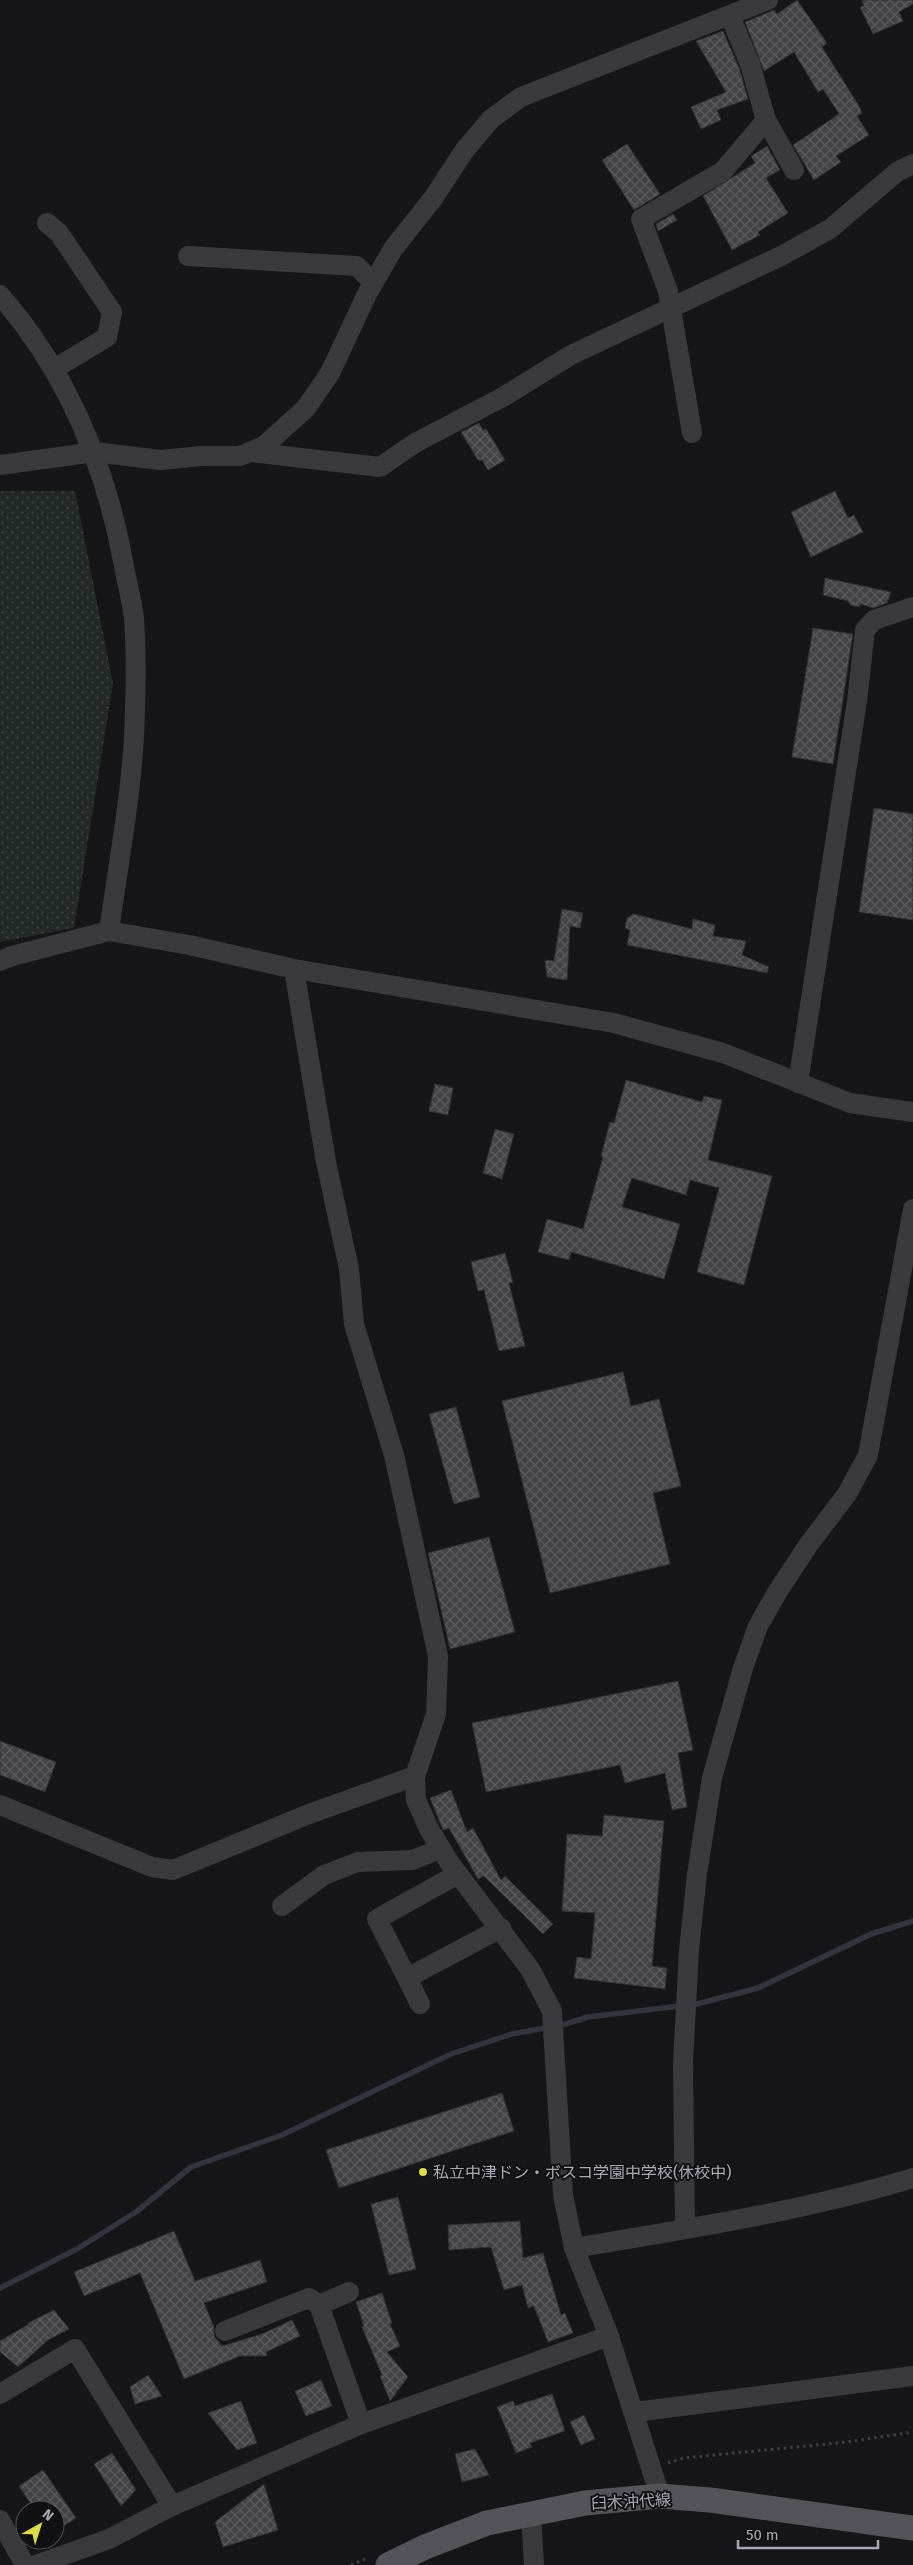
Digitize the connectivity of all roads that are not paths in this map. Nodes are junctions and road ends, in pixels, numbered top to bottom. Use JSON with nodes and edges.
{"nodes":[{"id":1,"x":757,"y":2,"type":"edge"},
{"id":2,"x":730,"y":16,"type":"junction"},
{"id":3,"x":766,"y":120,"type":"junction"},
{"id":4,"x":913,"y":164,"type":"edge"},
{"id":5,"x":794,"y":170,"type":"dead end"},
{"id":6,"x":47,"y":222,"type":"dead end"},
{"id":7,"x":188,"y":256,"type":"dead end"},
{"id":8,"x":373,"y":284,"type":"junction"},
{"id":9,"x":0,"y":295,"type":"edge"},
{"id":10,"x":671,"y":309,"type":"junction"},
{"id":11,"x":54,"y":369,"type":"junction"},
{"id":12,"x":692,"y":433,"type":"dead end"},
{"id":13,"x":95,"y":452,"type":"junction"},
{"id":14,"x":250,"y":452,"type":"junction"},
{"id":15,"x":0,"y":465,"type":"edge"},
{"id":16,"x":913,"y":607,"type":"edge"},
{"id":17,"x":109,"y":931,"type":"junction"},
{"id":18,"x":0,"y":961,"type":"edge"},
{"id":19,"x":294,"y":969,"type":"junction"},
{"id":20,"x":798,"y":1083,"type":"junction"},
{"id":21,"x":913,"y":1112,"type":"edge"},
{"id":22,"x":913,"y":1210,"type":"edge"},
{"id":23,"x":415,"y":1776,"type":"junction"},
{"id":24,"x":0,"y":1805,"type":"edge"},
{"id":25,"x":441,"y":1849,"type":"junction"},
{"id":26,"x":458,"y":1874,"type":"junction"},
{"id":27,"x":282,"y":1906,"type":"dead end"},
{"id":28,"x":501,"y":1928,"type":"junction"},
{"id":29,"x":407,"y":1978,"type":"junction"},
{"id":30,"x":420,"y":2004,"type":"dead end"},
{"id":31,"x":913,"y":2178,"type":"edge"},
{"id":32,"x":685,"y":2229,"type":"junction"},
{"id":33,"x":574,"y":2248,"type":"junction"},
{"id":34,"x":349,"y":2292,"type":"dead end"},
{"id":35,"x":318,"y":2305,"type":"junction"},
{"id":36,"x":225,"y":2331,"type":"dead end"},
{"id":37,"x":609,"y":2336,"type":"junction"},
{"id":38,"x":913,"y":2376,"type":"edge"},
{"id":39,"x":0,"y":2394,"type":"edge"},
{"id":40,"x":635,"y":2412,"type":"junction"},
{"id":41,"x":361,"y":2424,"type":"junction"},
{"id":42,"x":660,"y":2496,"type":"junction"},
{"id":43,"x":172,"y":2506,"type":"junction"},
{"id":44,"x":532,"y":2513,"type":"junction"},
{"id":45,"x":0,"y":2520,"type":"edge"},
{"id":46,"x":913,"y":2528,"type":"edge"},
{"id":47,"x":25,"y":2565,"type":"edge"},
{"id":48,"x":36,"y":2565,"type":"edge"},
{"id":49,"x":388,"y":2565,"type":"edge"},
{"id":50,"x":534,"y":2565,"type":"edge"}],
"edges":[{"from":1,"to":2,"type":"street"},
{"from":2,"to":3,"type":"street"},
{"from":2,"to":8,"type":"street"},
{"from":3,"to":5,"type":"street"},
{"from":3,"to":10,"type":"street"},
{"from":4,"to":10,"type":"street"},
{"from":6,"to":11,"type":"street"},
{"from":7,"to":8,"type":"street"},
{"from":8,"to":14,"type":"street"},
{"from":9,"to":11,"type":"street"},
{"from":10,"to":12,"type":"street"},
{"from":10,"to":14,"type":"street"},
{"from":11,"to":13,"type":"street"},
{"from":13,"to":14,"type":"street"},
{"from":13,"to":15,"type":"street"},
{"from":13,"to":17,"type":"street"},
{"from":16,"to":20,"type":"street"},
{"from":17,"to":18,"type":"street"},
{"from":17,"to":19,"type":"street"},
{"from":19,"to":20,"type":"street"},
{"from":19,"to":23,"type":"street"},
{"from":20,"to":21,"type":"street"},
{"from":22,"to":32,"type":"street"},
{"from":23,"to":24,"type":"street"},
{"from":23,"to":25,"type":"street"},
{"from":25,"to":26,"type":"street"},
{"from":25,"to":27,"type":"street"},
{"from":26,"to":28,"type":"street"},
{"from":26,"to":29,"type":"street"},
{"from":28,"to":29,"type":"street"},
{"from":28,"to":33,"type":"street"},
{"from":29,"to":30,"type":"street"},
{"from":31,"to":32,"type":"street"},
{"from":32,"to":33,"type":"street"},
{"from":33,"to":37,"type":"street"},
{"from":34,"to":35,"type":"street"},
{"from":35,"to":36,"type":"street"},
{"from":35,"to":41,"type":"street"},
{"from":37,"to":40,"type":"street"},
{"from":37,"to":41,"type":"street"},
{"from":38,"to":40,"type":"street"},
{"from":39,"to":43,"type":"street"},
{"from":40,"to":42,"type":"street"},
{"from":41,"to":43,"type":"street"},
{"from":42,"to":44,"type":"main road","name":"臼木沖代線"},
{"from":42,"to":46,"type":"main road","name":"臼木沖代線"},
{"from":43,"to":48,"type":"street"},
{"from":44,"to":49,"type":"main road","name":"臼木沖代線"},
{"from":44,"to":50,"type":"street"},
{"from":45,"to":47,"type":"street"}]}
